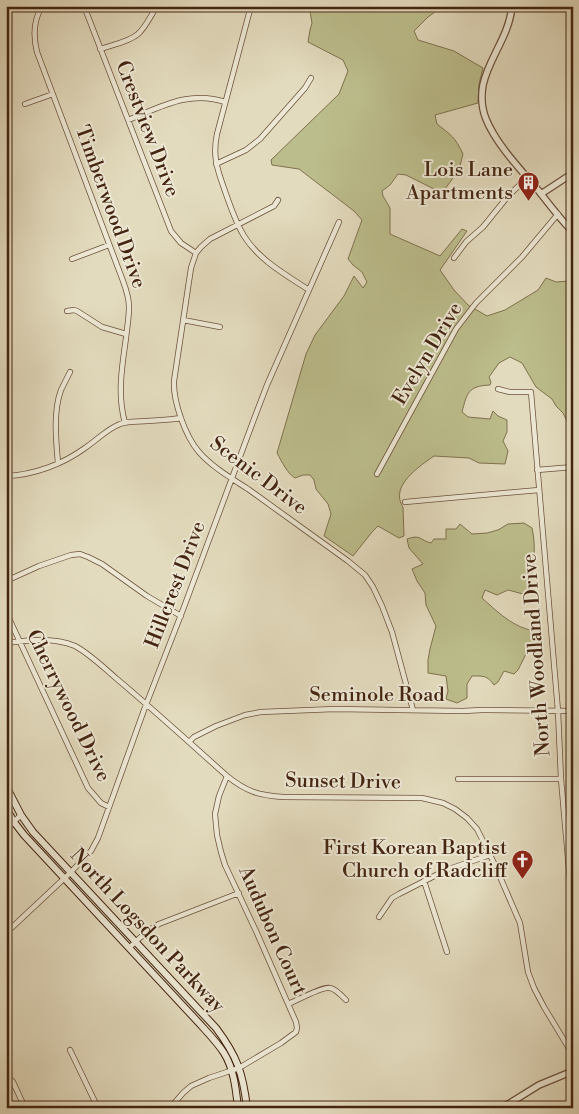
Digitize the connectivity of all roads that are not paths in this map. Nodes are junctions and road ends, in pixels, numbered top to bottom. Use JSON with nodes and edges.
{"nodes":[{"id":1,"x":42,"y":6,"type":"edge"},
{"id":2,"x":84,"y":6,"type":"edge"},
{"id":3,"x":157,"y":6,"type":"edge"},
{"id":4,"x":251,"y":6,"type":"edge"},
{"id":5,"x":512,"y":6,"type":"edge"},
{"id":6,"x":100,"y":49,"type":"junction"},
{"id":7,"x":312,"y":78,"type":"dead end"},
{"id":8,"x":53,"y":94,"type":"junction"},
{"id":9,"x":225,"y":102,"type":"junction"},
{"id":10,"x":25,"y":104,"type":"dead end"},
{"id":11,"x":128,"y":120,"type":"junction"},
{"id":12,"x":216,"y":164,"type":"junction"},
{"id":13,"x":573,"y":173,"type":"edge"},
{"id":14,"x":527,"y":178,"type":"junction"},
{"id":15,"x":541,"y":194,"type":"junction"},
{"id":16,"x":278,"y":200,"type":"dead end"},
{"id":17,"x":558,"y":214,"type":"junction"},
{"id":18,"x":339,"y":222,"type":"dead end"},
{"id":19,"x":238,"y":224,"type":"junction"},
{"id":20,"x":573,"y":232,"type":"edge"},
{"id":21,"x":109,"y":245,"type":"junction"},
{"id":22,"x":196,"y":254,"type":"junction"},
{"id":23,"x":454,"y":258,"type":"dead end"},
{"id":24,"x":72,"y":259,"type":"dead end"},
{"id":25,"x":310,"y":290,"type":"junction"},
{"id":26,"x":67,"y":311,"type":"dead end"},
{"id":27,"x":183,"y":320,"type":"junction"},
{"id":28,"x":220,"y":327,"type":"dead end"},
{"id":29,"x":126,"y":334,"type":"junction"},
{"id":30,"x":70,"y":372,"type":"dead end"},
{"id":31,"x":498,"y":389,"type":"dead end"},
{"id":32,"x":181,"y":418,"type":"junction"},
{"id":33,"x":125,"y":423,"type":"junction"},
{"id":34,"x":58,"y":463,"type":"junction"},
{"id":35,"x":573,"y":467,"type":"edge"},
{"id":36,"x":537,"y":470,"type":"junction"},
{"id":37,"x":377,"y":474,"type":"dead end"},
{"id":38,"x":6,"y":476,"type":"edge"},
{"id":39,"x":232,"y":479,"type":"junction"},
{"id":40,"x":539,"y":490,"type":"junction"},
{"id":41,"x":405,"y":502,"type":"dead end"},
{"id":42,"x":6,"y":581,"type":"edge"},
{"id":43,"x":6,"y":612,"type":"edge"},
{"id":44,"x":181,"y":616,"type":"junction"},
{"id":45,"x":20,"y":641,"type":"junction"},
{"id":46,"x":6,"y":643,"type":"edge"},
{"id":47,"x":147,"y":704,"type":"junction"},
{"id":48,"x":413,"y":710,"type":"junction"},
{"id":49,"x":558,"y":711,"type":"junction"},
{"id":50,"x":573,"y":711,"type":"edge"},
{"id":51,"x":189,"y":742,"type":"junction"},
{"id":52,"x":227,"y":776,"type":"junction"},
{"id":53,"x":458,"y":779,"type":"dead end"},
{"id":54,"x":561,"y":779,"type":"junction"},
{"id":55,"x":6,"y":786,"type":"edge"},
{"id":56,"x":109,"y":807,"type":"junction"},
{"id":57,"x":6,"y":808,"type":"edge"},
{"id":58,"x":21,"y":815,"type":"junction"},
{"id":59,"x":14,"y":822,"type":"junction"},
{"id":60,"x":6,"y":829,"type":"edge"},
{"id":61,"x":570,"y":846,"type":"edge"},
{"id":62,"x":490,"y":855,"type":"junction"},
{"id":63,"x":70,"y":873,"type":"junction"},
{"id":64,"x":64,"y":878,"type":"junction"},
{"id":65,"x":424,"y":881,"type":"junction"},
{"id":66,"x":239,"y":893,"type":"junction"},
{"id":67,"x":573,"y":916,"type":"edge"},
{"id":68,"x":379,"y":917,"type":"dead end"},
{"id":69,"x":6,"y":933,"type":"edge"},
{"id":70,"x":135,"y":942,"type":"junction"},
{"id":71,"x":129,"y":948,"type":"junction"},
{"id":72,"x":447,"y":952,"type":"dead end"},
{"id":73,"x":346,"y":1000,"type":"dead end"},
{"id":74,"x":288,"y":1004,"type":"junction"},
{"id":75,"x":70,"y":1050,"type":"dead end"},
{"id":76,"x":573,"y":1055,"type":"edge"},
{"id":77,"x":239,"y":1068,"type":"junction"},
{"id":78,"x":231,"y":1070,"type":"junction"},
{"id":79,"x":573,"y":1071,"type":"edge"},
{"id":80,"x":6,"y":1074,"type":"edge"},
{"id":81,"x":25,"y":1108,"type":"edge"},
{"id":82,"x":98,"y":1108,"type":"edge"},
{"id":83,"x":170,"y":1108,"type":"edge"},
{"id":84,"x":238,"y":1108,"type":"edge"},
{"id":85,"x":247,"y":1108,"type":"edge"},
{"id":86,"x":502,"y":1108,"type":"edge"}],
"edges":[{"from":1,"to":8,"type":"street","name":"Timberwood Drive"},
{"from":2,"to":6,"type":"street","name":"Crestview Drive"},
{"from":3,"to":6,"type":"street"},
{"from":4,"to":9,"type":"street"},
{"from":5,"to":14,"type":"street"},
{"from":6,"to":11,"type":"street","name":"Crestview Drive"},
{"from":7,"to":12,"type":"street"},
{"from":8,"to":10,"type":"street"},
{"from":8,"to":21,"type":"street","name":"Timberwood Drive"},
{"from":9,"to":11,"type":"street"},
{"from":9,"to":12,"type":"street"},
{"from":11,"to":22,"type":"street","name":"Crestview Drive"},
{"from":12,"to":19,"type":"street"},
{"from":13,"to":15,"type":"street"},
{"from":14,"to":15,"type":"street"},
{"from":14,"to":23,"type":"street"},
{"from":15,"to":17,"type":"street"},
{"from":16,"to":19,"type":"street"},
{"from":17,"to":20,"type":"street"},
{"from":17,"to":37,"type":"street","name":"Evelyn Drive"},
{"from":18,"to":25,"type":"street","name":"Hillcrest Drive"},
{"from":19,"to":22,"type":"street"},
{"from":19,"to":25,"type":"street"},
{"from":21,"to":24,"type":"street"},
{"from":21,"to":29,"type":"street","name":"Timberwood Drive"},
{"from":22,"to":27,"type":"street","name":"Scenic Drive"},
{"from":25,"to":39,"type":"street","name":"Hillcrest Drive"},
{"from":26,"to":29,"type":"street"},
{"from":27,"to":28,"type":"street"},
{"from":27,"to":32,"type":"street","name":"Scenic Drive"},
{"from":29,"to":33,"type":"street","name":"Timberwood Drive"},
{"from":30,"to":34,"type":"street"},
{"from":31,"to":36,"type":"street","name":"North Woodland Drive"},
{"from":32,"to":33,"type":"street"},
{"from":32,"to":39,"type":"street","name":"Scenic Drive"},
{"from":33,"to":34,"type":"street"},
{"from":34,"to":38,"type":"street"},
{"from":35,"to":36,"type":"street"},
{"from":36,"to":40,"type":"street","name":"North Woodland Drive"},
{"from":39,"to":44,"type":"street","name":"Hillcrest Drive"},
{"from":39,"to":48,"type":"street","name":"Scenic Drive"},
{"from":40,"to":41,"type":"street"},
{"from":40,"to":49,"type":"street","name":"North Woodland Drive"},
{"from":42,"to":44,"type":"street"},
{"from":43,"to":45,"type":"street","name":"Cherrywood Drive"},
{"from":44,"to":47,"type":"street","name":"Hillcrest Drive"},
{"from":45,"to":46,"type":"street","name":"Sunset Drive"},
{"from":45,"to":47,"type":"street","name":"Sunset Drive"},
{"from":45,"to":56,"type":"street","name":"Cherrywood Drive"},
{"from":47,"to":51,"type":"street","name":"Sunset Drive"},
{"from":47,"to":56,"type":"street","name":"Hillcrest Drive"},
{"from":48,"to":49,"type":"street","name":"Seminole Road"},
{"from":48,"to":51,"type":"street","name":"Seminole Road"},
{"from":49,"to":50,"type":"street","name":"Seminole Road"},
{"from":49,"to":54,"type":"street","name":"North Woodland Drive"},
{"from":51,"to":52,"type":"street","name":"Sunset Drive"},
{"from":52,"to":62,"type":"street","name":"Sunset Drive"},
{"from":52,"to":66,"type":"street","name":"Audubon Court"},
{"from":53,"to":54,"type":"street"},
{"from":54,"to":61,"type":"street","name":"North Woodland Drive"},
{"from":55,"to":58,"type":"main road","name":"North Logsdon Parkway"},
{"from":56,"to":63,"type":"street","name":"Hillcrest Drive"},
{"from":57,"to":59,"type":"main road","name":"North Logsdon Parkway"},
{"from":58,"to":59,"type":"street"},
{"from":58,"to":63,"type":"main road","name":"North Logsdon Parkway"},
{"from":59,"to":60,"type":"street"},
{"from":59,"to":64,"type":"main road","name":"North Logsdon Parkway"},
{"from":61,"to":67,"type":"street","name":"North Woodland Drive"},
{"from":62,"to":65,"type":"street"},
{"from":62,"to":76,"type":"street","name":"Sunset Drive"},
{"from":63,"to":64,"type":"street","name":"Hillcrest Drive"},
{"from":63,"to":70,"type":"main road","name":"North Logsdon Parkway"},
{"from":64,"to":69,"type":"street","name":"Hillcrest Drive"},
{"from":64,"to":71,"type":"main road","name":"North Logsdon Parkway"},
{"from":65,"to":68,"type":"street"},
{"from":65,"to":72,"type":"street"},
{"from":66,"to":70,"type":"street"},
{"from":66,"to":74,"type":"street","name":"Audubon Court"},
{"from":70,"to":71,"type":"street"},
{"from":70,"to":77,"type":"main road","name":"North Logsdon Parkway"},
{"from":71,"to":78,"type":"main road","name":"North Logsdon Parkway"},
{"from":73,"to":74,"type":"street"},
{"from":74,"to":77,"type":"street","name":"Audubon Court"},
{"from":75,"to":82,"type":"street"},
{"from":77,"to":78,"type":"street"},
{"from":77,"to":85,"type":"main road","name":"North Logsdon Parkway"},
{"from":78,"to":83,"type":"street"},
{"from":78,"to":84,"type":"main road","name":"North Logsdon Parkway"},
{"from":79,"to":86,"type":"street"},
{"from":80,"to":81,"type":"street"}]}
